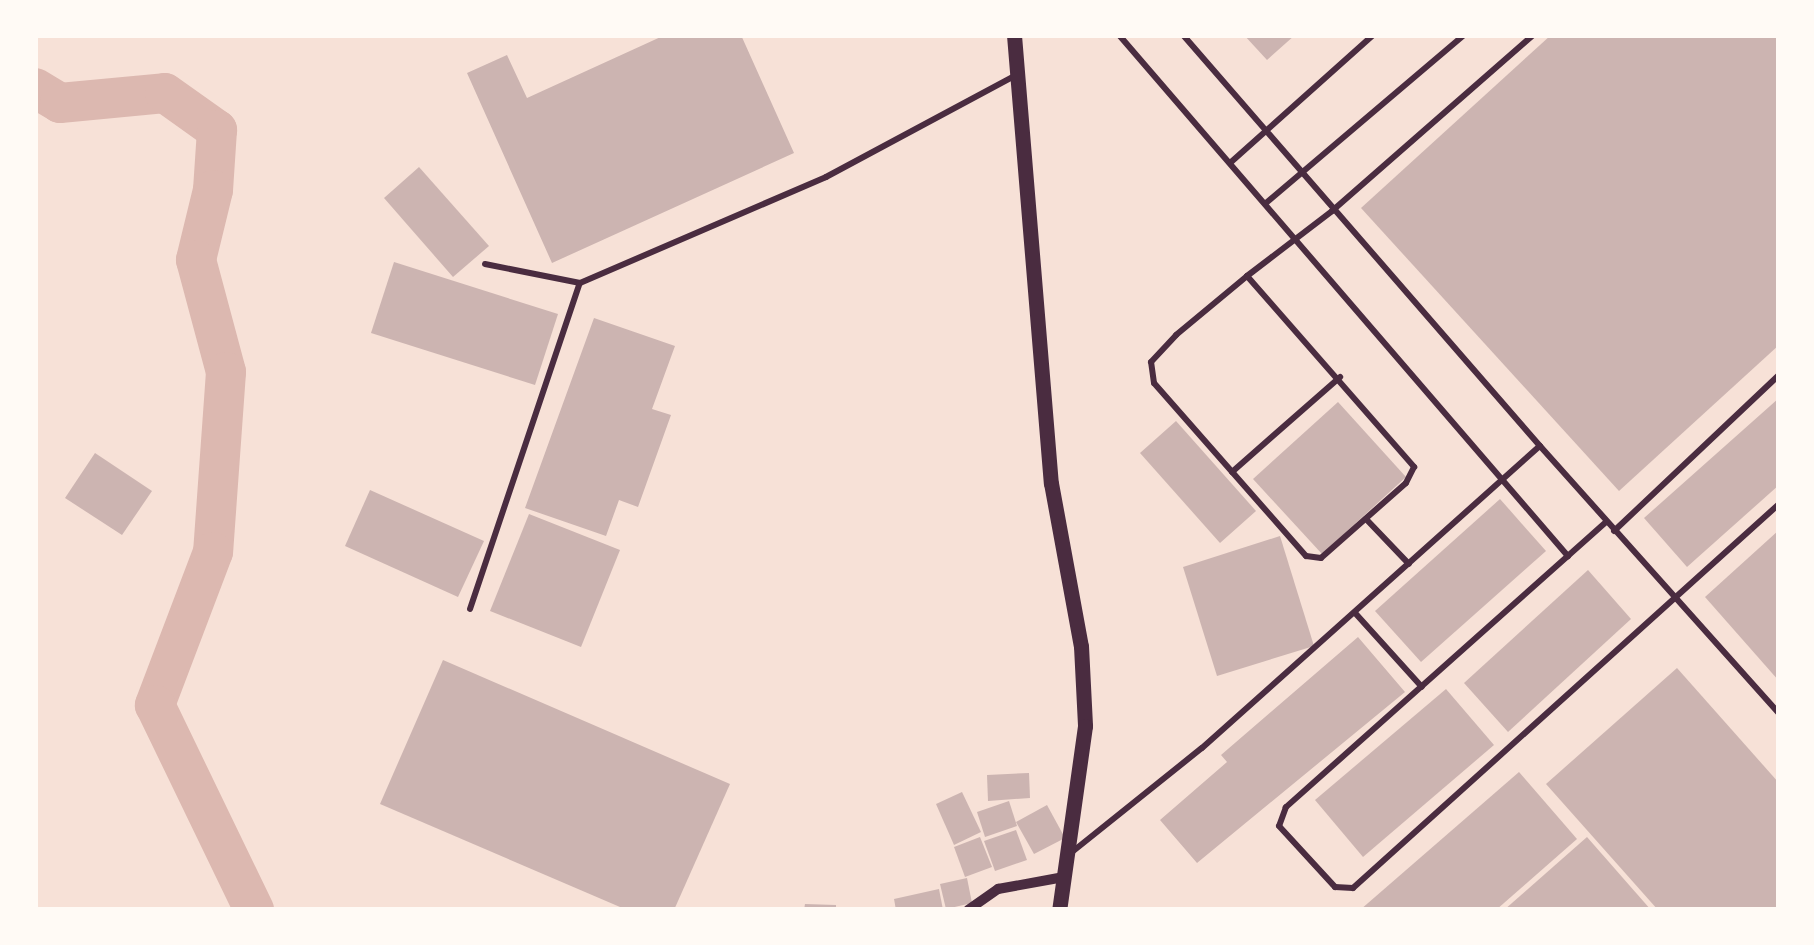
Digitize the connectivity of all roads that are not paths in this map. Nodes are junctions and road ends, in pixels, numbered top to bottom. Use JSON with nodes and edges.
{"nodes":[{"id":1,"x":1014,"y":35,"type":"edge"},
{"id":2,"x":1119,"y":35,"type":"edge"},
{"id":3,"x":1183,"y":35,"type":"edge"},
{"id":4,"x":1373,"y":35,"type":"edge"},
{"id":5,"x":1464,"y":35,"type":"edge"},
{"id":6,"x":1533,"y":35,"type":"edge"},
{"id":7,"x":1019,"y":73,"type":"junction"},
{"id":8,"x":1266,"y":132,"type":"junction"},
{"id":9,"x":1230,"y":163,"type":"junction"},
{"id":10,"x":1299,"y":174,"type":"junction"},
{"id":11,"x":1266,"y":203,"type":"junction"},
{"id":12,"x":1332,"y":211,"type":"junction"},
{"id":13,"x":1298,"y":238,"type":"junction"},
{"id":14,"x":485,"y":264,"type":"dead end"},
{"id":15,"x":1247,"y":276,"type":"junction"},
{"id":16,"x":580,"y":283,"type":"junction"},
{"id":17,"x":1779,"y":375,"type":"edge"},
{"id":18,"x":1340,"y":377,"type":"junction"},
{"id":19,"x":1540,"y":446,"type":"junction"},
{"id":20,"x":1232,"y":472,"type":"junction"},
{"id":21,"x":1502,"y":480,"type":"junction"},
{"id":22,"x":1779,"y":504,"type":"edge"},
{"id":23,"x":1366,"y":520,"type":"junction"},
{"id":24,"x":1606,"y":522,"type":"junction"},
{"id":25,"x":1614,"y":530,"type":"junction"},
{"id":26,"x":1568,"y":556,"type":"junction"},
{"id":27,"x":1410,"y":564,"type":"junction"},
{"id":28,"x":1672,"y":597,"type":"junction"},
{"id":29,"x":470,"y":609,"type":"dead end"},
{"id":30,"x":1356,"y":614,"type":"junction"},
{"id":31,"x":1422,"y":688,"type":"junction"},
{"id":32,"x":1779,"y":714,"type":"edge"},
{"id":33,"x":1066,"y":857,"type":"junction"},
{"id":34,"x":1064,"y":877,"type":"junction"},
{"id":35,"x":968,"y":910,"type":"edge"},
{"id":36,"x":1060,"y":910,"type":"edge"}],
"edges":[{"from":1,"to":7,"type":"street"},
{"from":2,"to":9,"type":"lane"},
{"from":3,"to":8,"type":"lane"},
{"from":4,"to":8,"type":"lane"},
{"from":5,"to":10,"type":"lane"},
{"from":6,"to":12,"type":"lane"},
{"from":7,"to":16,"type":"lane"},
{"from":7,"to":33,"type":"street"},
{"from":8,"to":9,"type":"lane"},
{"from":8,"to":10,"type":"lane"},
{"from":9,"to":11,"type":"lane"},
{"from":10,"to":11,"type":"lane"},
{"from":10,"to":12,"type":"lane"},
{"from":11,"to":13,"type":"lane"},
{"from":12,"to":13,"type":"lane"},
{"from":12,"to":19,"type":"lane"},
{"from":13,"to":15,"type":"lane"},
{"from":13,"to":21,"type":"lane"},
{"from":14,"to":16,"type":"lane"},
{"from":15,"to":18,"type":"lane"},
{"from":15,"to":20,"type":"lane"},
{"from":16,"to":29,"type":"lane"},
{"from":17,"to":25,"type":"lane"},
{"from":18,"to":20,"type":"lane"},
{"from":18,"to":23,"type":"lane"},
{"from":19,"to":21,"type":"lane"},
{"from":19,"to":24,"type":"lane"},
{"from":20,"to":23,"type":"lane"},
{"from":21,"to":26,"type":"lane"},
{"from":21,"to":27,"type":"lane"},
{"from":22,"to":28,"type":"lane"},
{"from":23,"to":27,"type":"lane"},
{"from":24,"to":25,"type":"lane"},
{"from":24,"to":26,"type":"lane"},
{"from":25,"to":28,"type":"lane"},
{"from":26,"to":31,"type":"lane"},
{"from":27,"to":30,"type":"lane"},
{"from":28,"to":31,"type":"lane"},
{"from":28,"to":32,"type":"lane"},
{"from":30,"to":31,"type":"lane"},
{"from":30,"to":33,"type":"lane"},
{"from":33,"to":34,"type":"street"},
{"from":34,"to":35,"type":"street"},
{"from":34,"to":36,"type":"street"}]}
